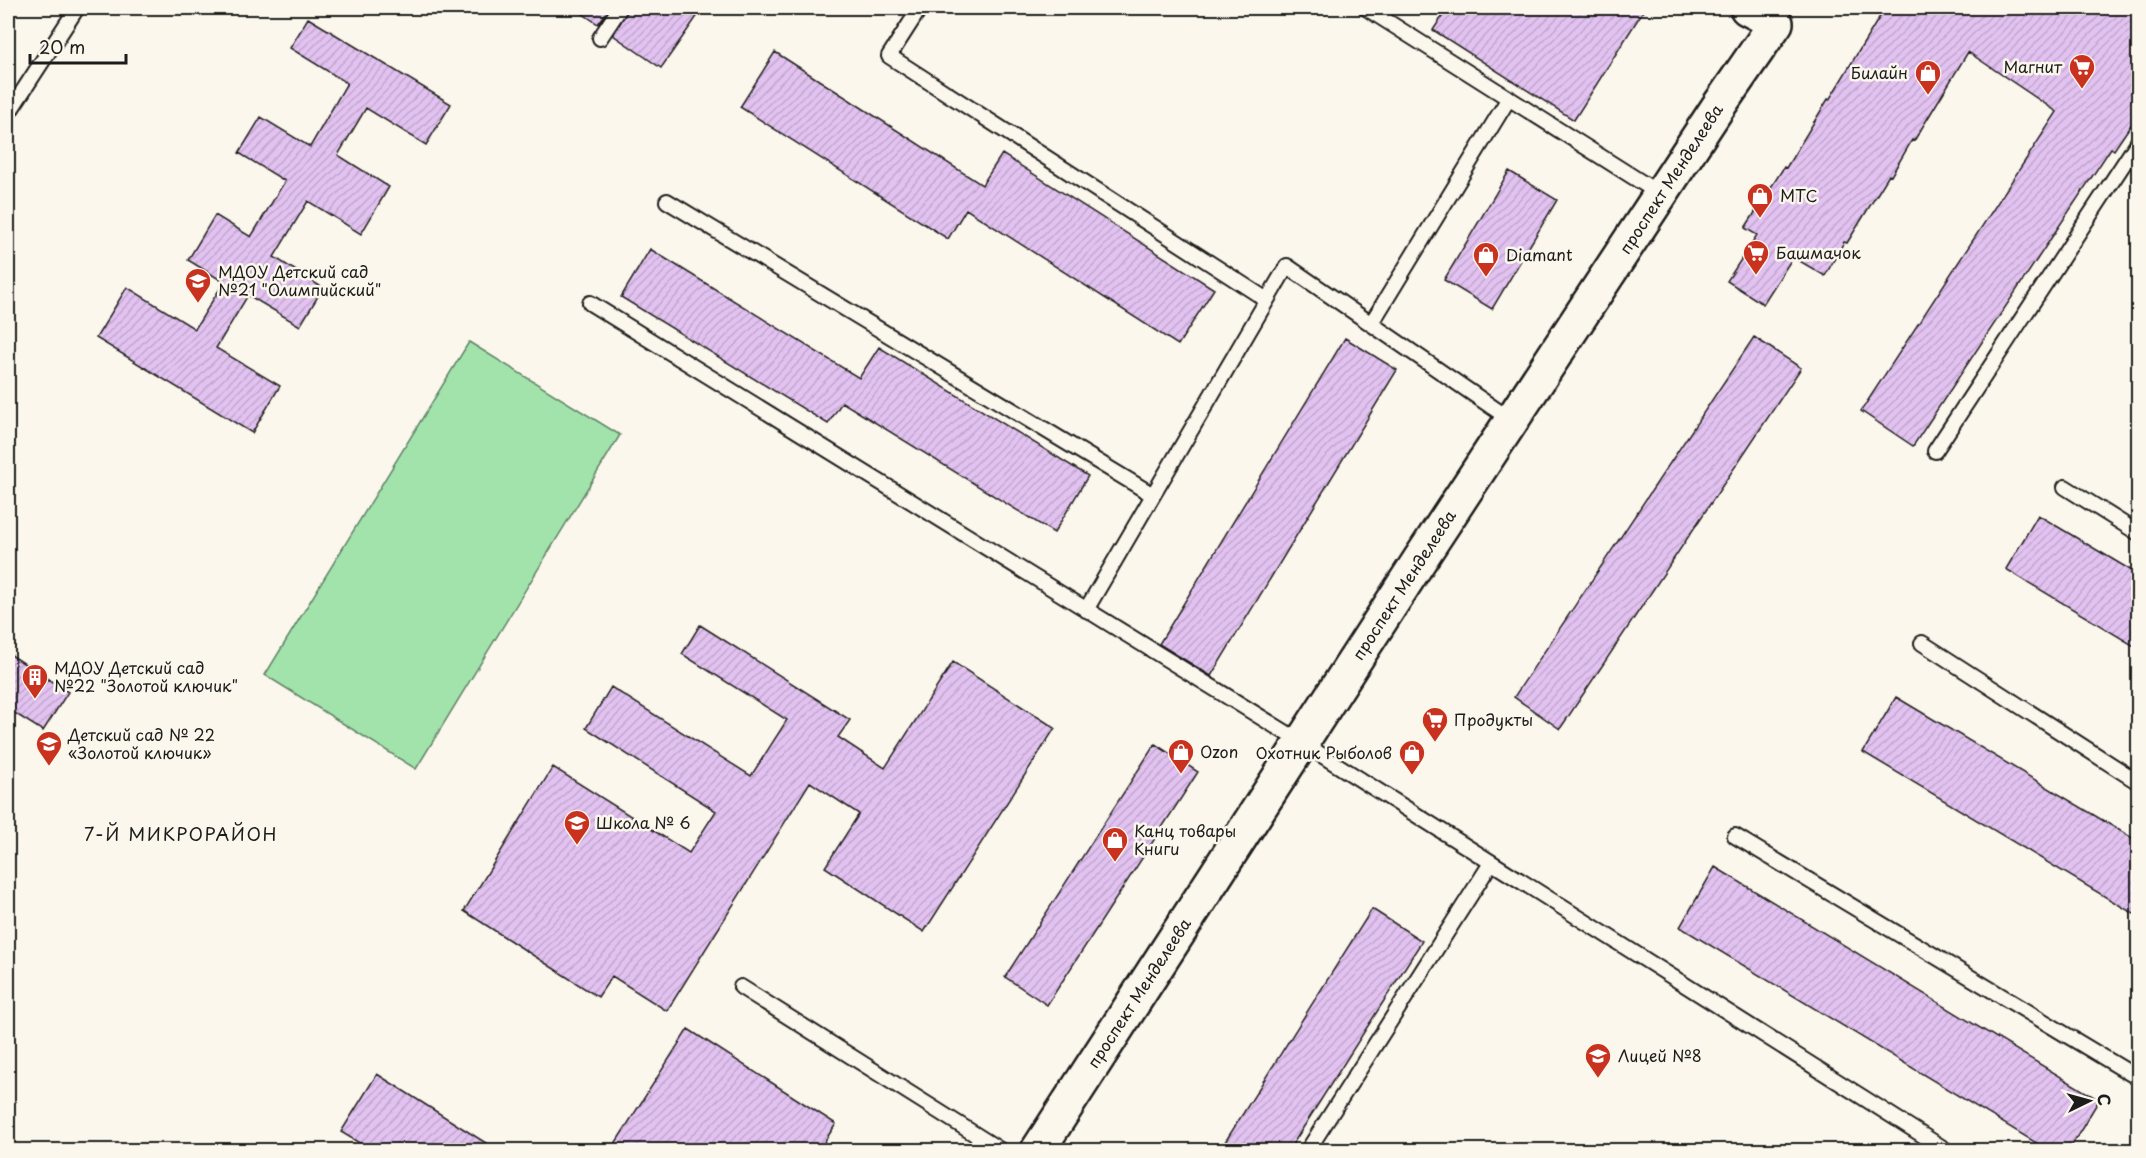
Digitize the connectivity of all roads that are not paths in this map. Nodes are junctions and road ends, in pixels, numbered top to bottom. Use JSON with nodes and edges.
{"nodes":[{"id":1,"x":77,"y":8,"type":"edge"},
{"id":2,"x":620,"y":8,"type":"edge"},
{"id":3,"x":920,"y":8,"type":"edge"},
{"id":4,"x":1366,"y":8,"type":"edge"},
{"id":5,"x":1747,"y":8,"type":"edge"},
{"id":6,"x":600,"y":38,"type":"dead end"},
{"id":7,"x":1509,"y":98,"type":"junction"},
{"id":8,"x":8,"y":114,"type":"edge"},
{"id":9,"x":2139,"y":142,"type":"edge"},
{"id":10,"x":1660,"y":194,"type":"junction"},
{"id":11,"x":667,"y":201,"type":"dead end"},
{"id":12,"x":1267,"y":300,"type":"junction"},
{"id":13,"x":590,"y":303,"type":"dead end"},
{"id":14,"x":1371,"y":324,"type":"junction"},
{"id":15,"x":1511,"y":420,"type":"junction"},
{"id":16,"x":1935,"y":451,"type":"dead end"},
{"id":17,"x":2065,"y":487,"type":"dead end"},
{"id":18,"x":1153,"y":495,"type":"junction"},
{"id":19,"x":2139,"y":533,"type":"edge"},
{"id":20,"x":1086,"y":610,"type":"junction"},
{"id":21,"x":1922,"y":644,"type":"dead end"},
{"id":22,"x":1301,"y":742,"type":"junction"},
{"id":23,"x":2139,"y":782,"type":"edge"},
{"id":24,"x":1735,"y":836,"type":"dead end"},
{"id":25,"x":1491,"y":863,"type":"junction"},
{"id":26,"x":741,"y":987,"type":"dead end"},
{"id":27,"x":2139,"y":1078,"type":"edge"},
{"id":28,"x":1000,"y":1150,"type":"edge"},
{"id":29,"x":1038,"y":1150,"type":"edge"},
{"id":30,"x":1308,"y":1150,"type":"edge"},
{"id":31,"x":1946,"y":1150,"type":"edge"}],
"edges":[{"from":1,"to":8,"type":"lane"},
{"from":2,"to":6,"type":"lane"},
{"from":3,"to":12,"type":"lane"},
{"from":4,"to":7,"type":"lane"},
{"from":5,"to":10,"type":"street","name":"проспект Менделеева"},
{"from":7,"to":10,"type":"lane"},
{"from":7,"to":14,"type":"lane"},
{"from":9,"to":16,"type":"lane"},
{"from":10,"to":15,"type":"street","name":"проспект Менделеева"},
{"from":11,"to":18,"type":"lane"},
{"from":12,"to":14,"type":"lane"},
{"from":12,"to":18,"type":"lane"},
{"from":13,"to":20,"type":"lane"},
{"from":14,"to":15,"type":"lane"},
{"from":15,"to":22,"type":"street","name":"проспект Менделеева"},
{"from":17,"to":19,"type":"lane"},
{"from":18,"to":20,"type":"lane"},
{"from":20,"to":22,"type":"lane"},
{"from":21,"to":23,"type":"lane"},
{"from":22,"to":25,"type":"lane"},
{"from":22,"to":29,"type":"street","name":"проспект Менделеева"},
{"from":24,"to":27,"type":"lane"},
{"from":25,"to":30,"type":"lane"},
{"from":25,"to":31,"type":"lane"},
{"from":26,"to":28,"type":"lane"}]}
